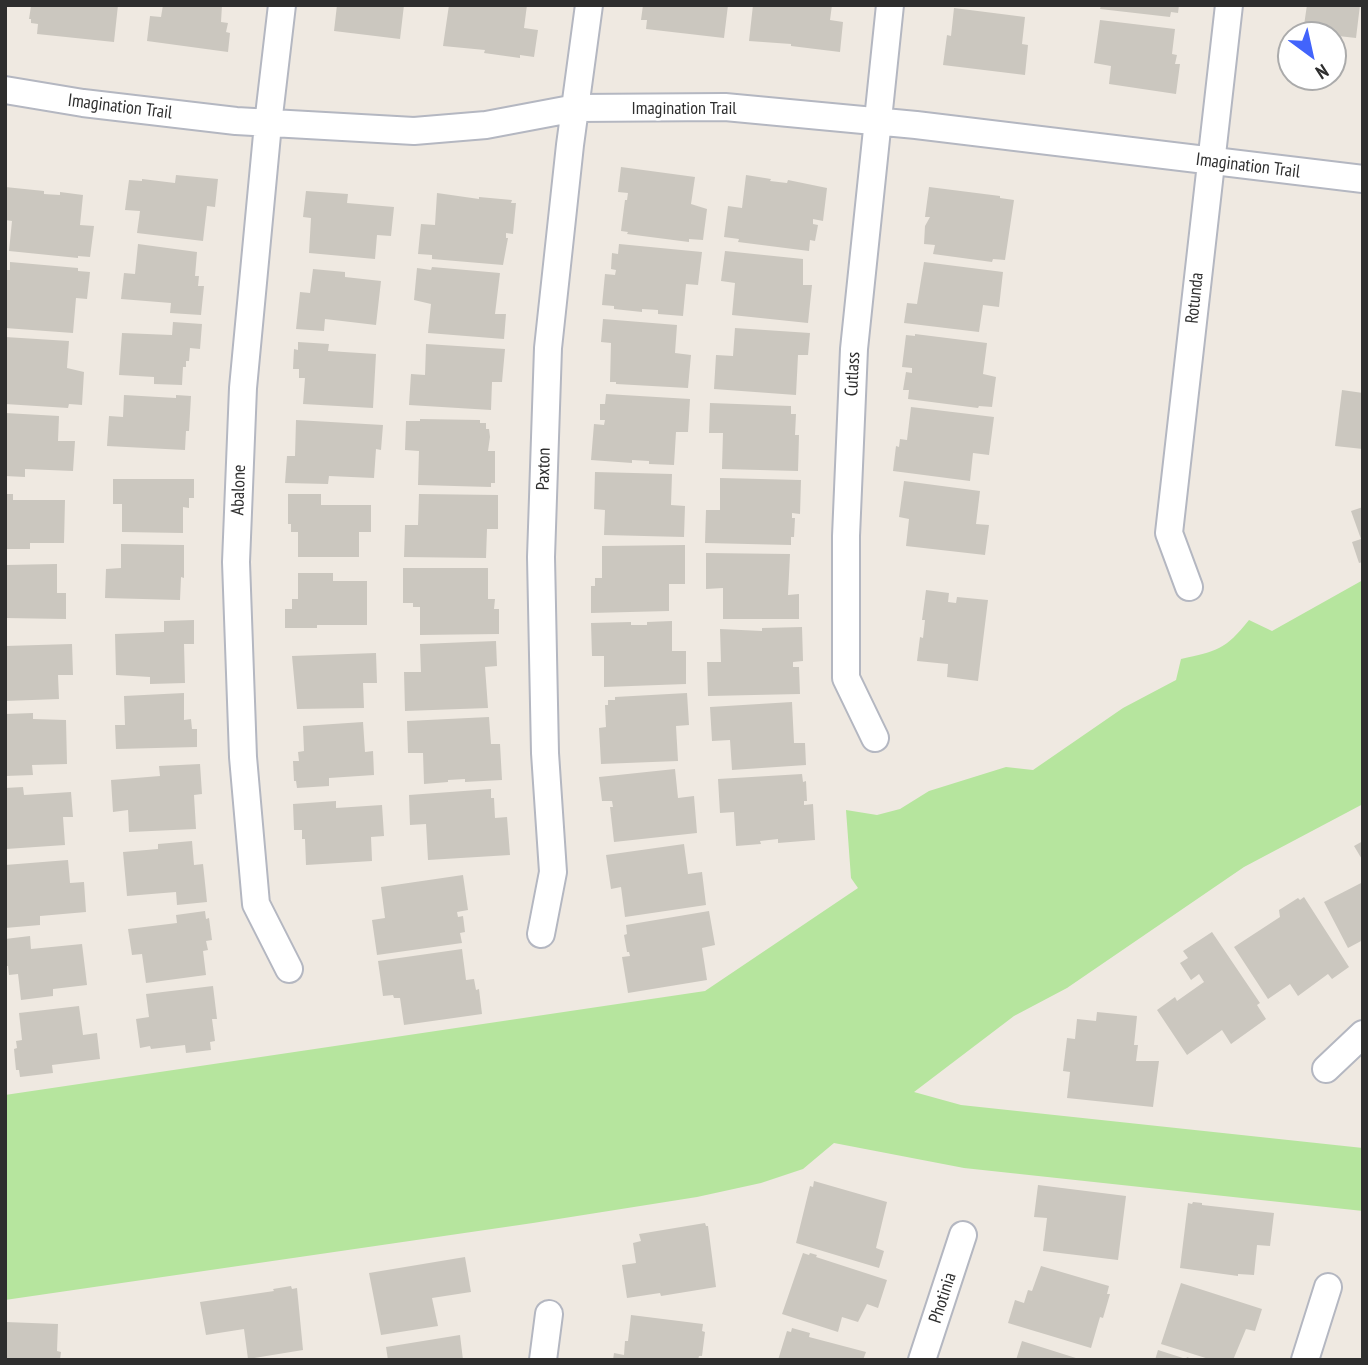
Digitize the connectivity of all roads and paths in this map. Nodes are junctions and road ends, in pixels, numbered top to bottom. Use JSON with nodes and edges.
{"nodes":[{"id":1,"x":282,"y":5,"type":"edge"},
{"id":2,"x":589,"y":5,"type":"edge"},
{"id":3,"x":890,"y":5,"type":"edge"},
{"id":4,"x":1229,"y":5,"type":"edge"},
{"id":5,"x":5,"y":90,"type":"edge"},
{"id":6,"x":576,"y":108,"type":"junction"},
{"id":7,"x":877,"y":121,"type":"junction"},
{"id":8,"x":268,"y":124,"type":"junction"},
{"id":9,"x":1210,"y":161,"type":"junction"},
{"id":10,"x":1363,"y":179,"type":"edge"},
{"id":11,"x":1189,"y":587,"type":"dead end"},
{"id":12,"x":875,"y":738,"type":"dead end"},
{"id":13,"x":541,"y":934,"type":"dead end"},
{"id":14,"x":289,"y":969,"type":"dead end"},
{"id":15,"x":1363,"y":1034,"type":"edge"},
{"id":16,"x":1326,"y":1069,"type":"dead end"},
{"id":17,"x":963,"y":1236,"type":"dead end"},
{"id":18,"x":1328,"y":1287,"type":"dead end"},
{"id":19,"x":550,"y":1314,"type":"dead end"},
{"id":20,"x":543,"y":1360,"type":"edge"},
{"id":21,"x":922,"y":1360,"type":"edge"},
{"id":22,"x":1305,"y":1360,"type":"edge"}],
"edges":[{"from":1,"to":8,"type":"street","name":"Abalone"},
{"from":2,"to":6,"type":"street","name":"Paxton"},
{"from":3,"to":7,"type":"street","name":"Cutlass"},
{"from":4,"to":9,"type":"street","name":"Rotunda"},
{"from":5,"to":8,"type":"street","name":"Imagination Trail"},
{"from":6,"to":7,"type":"street","name":"Imagination Trail"},
{"from":6,"to":8,"type":"street","name":"Imagination Trail"},
{"from":6,"to":13,"type":"street","name":"Paxton"},
{"from":7,"to":9,"type":"street","name":"Imagination Trail"},
{"from":7,"to":12,"type":"street","name":"Cutlass"},
{"from":8,"to":14,"type":"street","name":"Abalone"},
{"from":9,"to":10,"type":"street","name":"Imagination Trail"},
{"from":9,"to":11,"type":"street","name":"Rotunda"},
{"from":15,"to":16,"type":"street"},
{"from":17,"to":21,"type":"street","name":"Photinia"},
{"from":18,"to":22,"type":"street"},
{"from":19,"to":20,"type":"street"}]}
